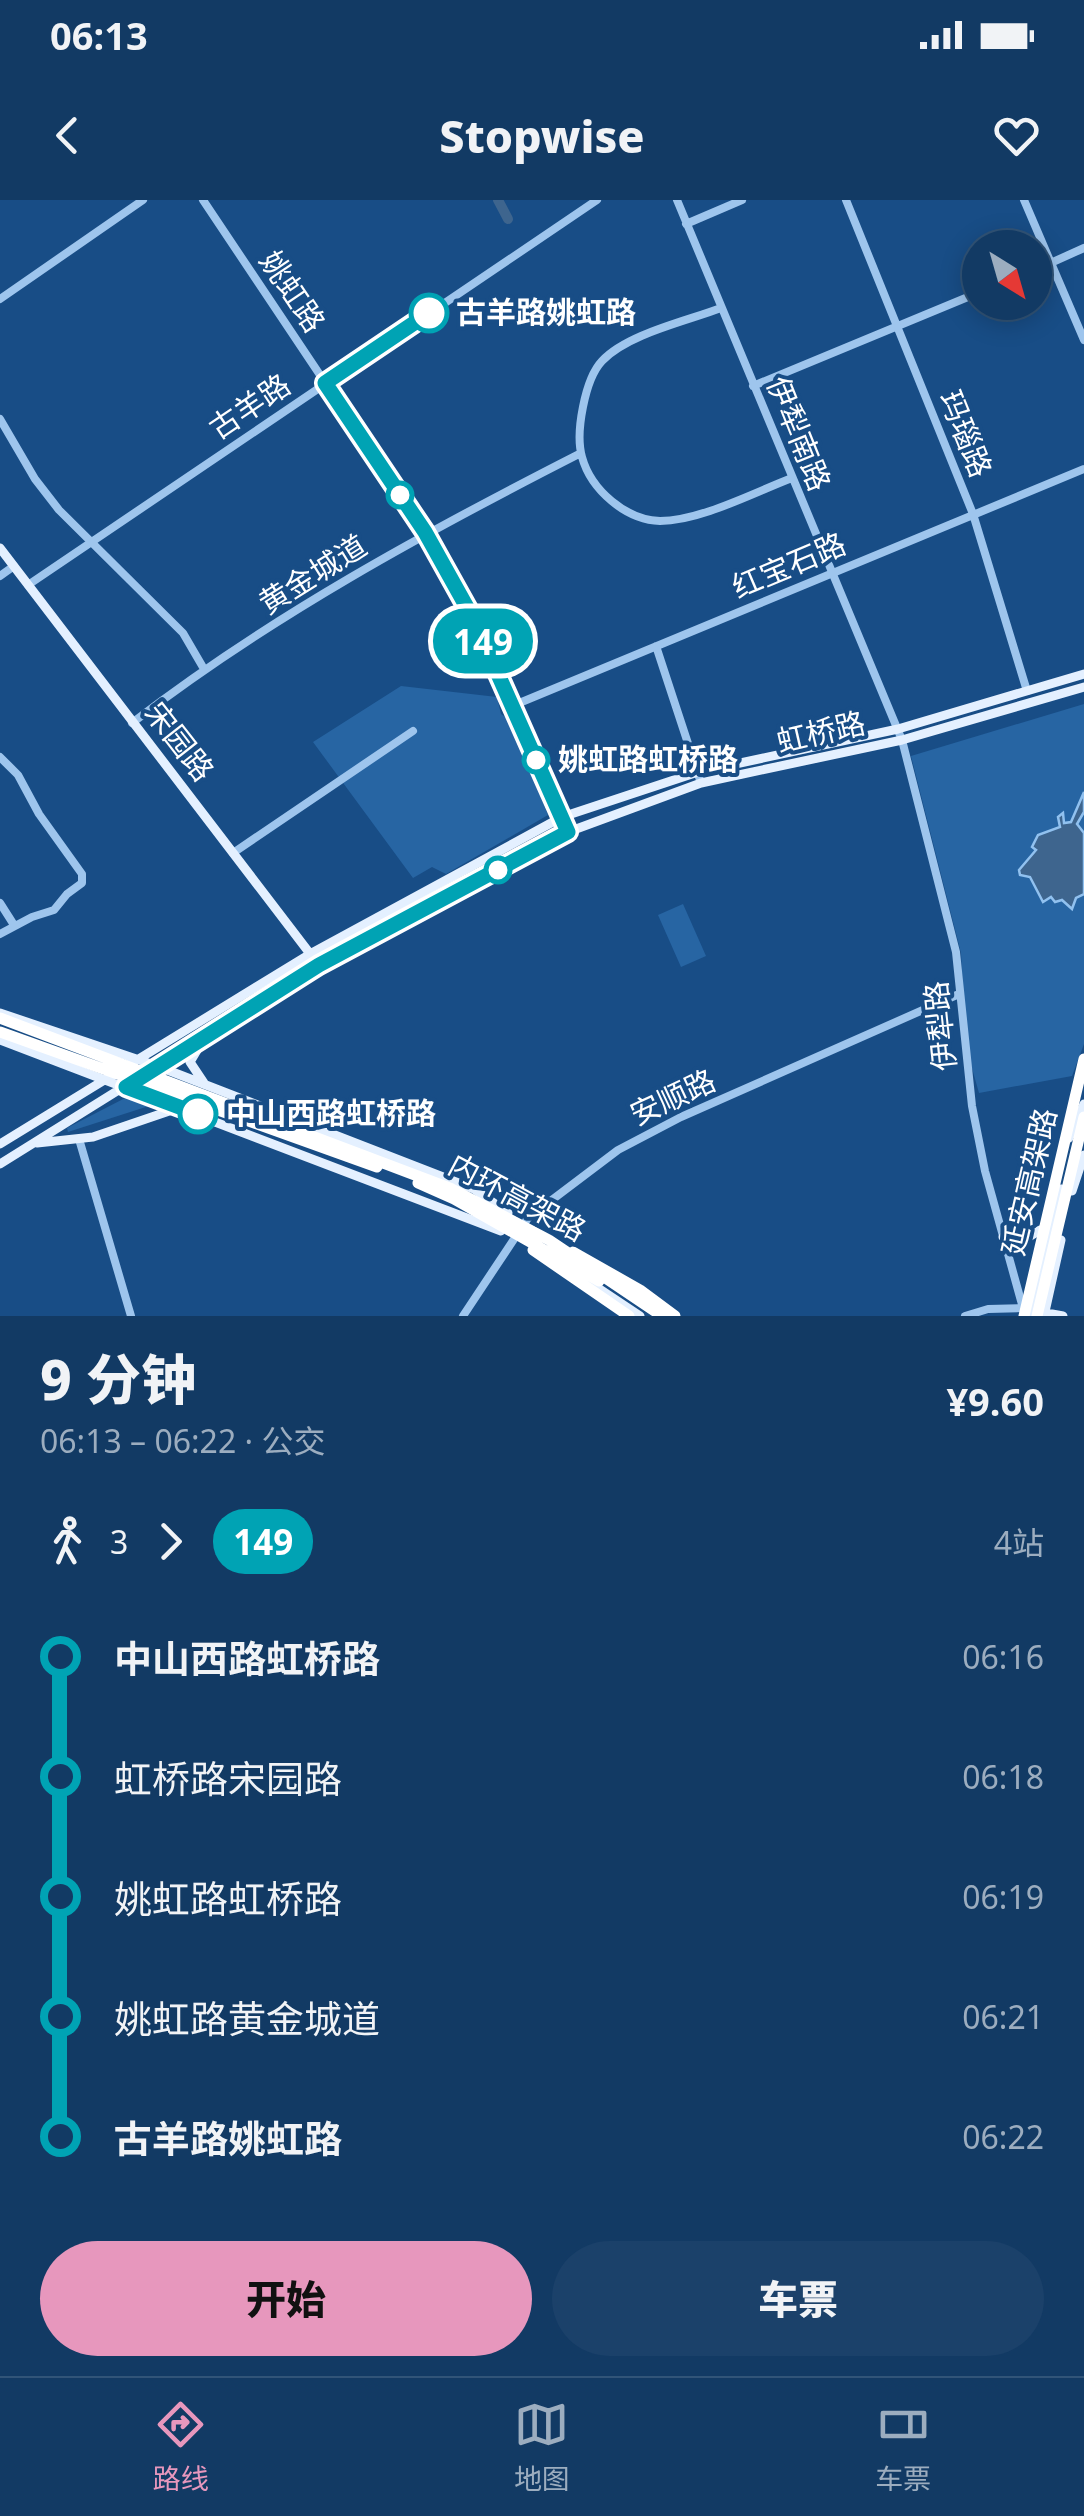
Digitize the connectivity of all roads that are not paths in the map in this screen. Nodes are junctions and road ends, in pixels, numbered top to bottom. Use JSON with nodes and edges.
{"nodes":[{"id":1,"x":143,"y":200,"type":"edge"},
{"id":2,"x":203,"y":200,"type":"edge"},
{"id":3,"x":597,"y":200,"type":"edge"},
{"id":4,"x":676,"y":200,"type":"edge"},
{"id":5,"x":742,"y":200,"type":"edge"},
{"id":6,"x":846,"y":200,"type":"edge"},
{"id":7,"x":1024,"y":200,"type":"edge"},
{"id":8,"x":686,"y":224,"type":"junction"},
{"id":9,"x":1037,"y":230,"type":"edge"},
{"id":10,"x":1084,"y":248,"type":"edge"},
{"id":11,"x":1052,"y":264,"type":"edge"},
{"id":12,"x":1052,"y":266,"type":"edge"},
{"id":13,"x":962,"y":299,"type":"edge"},
{"id":14,"x":0,"y":300,"type":"edge"},
{"id":15,"x":721,"y":308,"type":"junction"},
{"id":16,"x":897,"y":326,"type":"junction"},
{"id":17,"x":1084,"y":340,"type":"edge"},
{"id":18,"x":325,"y":383,"type":"junction"},
{"id":19,"x":753,"y":386,"type":"junction"},
{"id":20,"x":0,"y":419,"type":"edge"},
{"id":21,"x":581,"y":453,"type":"junction"},
{"id":22,"x":1084,"y":469,"type":"edge"},
{"id":23,"x":792,"y":478,"type":"junction"},
{"id":24,"x":974,"y":514,"type":"junction"},
{"id":25,"x":425,"y":532,"type":"junction"},
{"id":26,"x":90,"y":542,"type":"junction"},
{"id":27,"x":0,"y":548,"type":"edge"},
{"id":28,"x":14,"y":566,"type":"junction"},
{"id":29,"x":830,"y":573,"type":"junction"},
{"id":30,"x":0,"y":576,"type":"edge"},
{"id":31,"x":28,"y":584,"type":"junction"},
{"id":32,"x":656,"y":646,"type":"junction"},
{"id":33,"x":204,"y":669,"type":"junction"},
{"id":34,"x":1084,"y":674,"type":"edge"},
{"id":35,"x":1084,"y":687,"type":"edge"},
{"id":36,"x":1027,"y":691,"type":"junction"},
{"id":37,"x":512,"y":706,"type":"junction"},
{"id":38,"x":132,"y":722,"type":"junction"},
{"id":39,"x":412,"y":731,"type":"dead end"},
{"id":40,"x":900,"y":735,"type":"junction"},
{"id":41,"x":0,"y":757,"type":"edge"},
{"id":42,"x":700,"y":778,"type":"junction"},
{"id":43,"x":562,"y":817,"type":"junction"},
{"id":44,"x":568,"y":832,"type":"junction"},
{"id":45,"x":233,"y":853,"type":"junction"},
{"id":46,"x":0,"y":903,"type":"edge"},
{"id":47,"x":14,"y":925,"type":"junction"},
{"id":48,"x":0,"y":934,"type":"edge"},
{"id":49,"x":310,"y":954,"type":"junction"},
{"id":50,"x":319,"y":965,"type":"junction"},
{"id":51,"x":959,"y":994,"type":"junction"},
{"id":52,"x":0,"y":1015,"type":"edge"},
{"id":53,"x":0,"y":1032,"type":"edge"},
{"id":54,"x":207,"y":1036,"type":"junction"},
{"id":55,"x":0,"y":1040,"type":"edge"},
{"id":56,"x":138,"y":1060,"type":"junction"},
{"id":57,"x":1084,"y":1060,"type":"edge"},
{"id":58,"x":157,"y":1066,"type":"junction"},
{"id":59,"x":84,"y":1072,"type":"junction"},
{"id":60,"x":106,"y":1080,"type":"junction"},
{"id":61,"x":206,"y":1085,"type":"junction"},
{"id":62,"x":126,"y":1087,"type":"junction"},
{"id":63,"x":90,"y":1090,"type":"junction"},
{"id":64,"x":1084,"y":1104,"type":"edge"},
{"id":65,"x":181,"y":1107,"type":"junction"},
{"id":66,"x":1080,"y":1120,"type":"edge"},
{"id":67,"x":1084,"y":1135,"type":"edge"},
{"id":68,"x":79,"y":1139,"type":"junction"},
{"id":69,"x":34,"y":1143,"type":"junction"},
{"id":70,"x":0,"y":1144,"type":"edge"},
{"id":71,"x":1078,"y":1151,"type":"edge"},
{"id":72,"x":0,"y":1164,"type":"edge"},
{"id":73,"x":1064,"y":1198,"type":"junction"},
{"id":74,"x":454,"y":1199,"type":"junction"},
{"id":75,"x":523,"y":1224,"type":"junction"},
{"id":76,"x":1040,"y":1230,"type":"junction"},
{"id":77,"x":515,"y":1237,"type":"junction"},
{"id":78,"x":1004,"y":1237,"type":"junction"},
{"id":79,"x":550,"y":1240,"type":"junction"},
{"id":80,"x":632,"y":1294,"type":"junction"},
{"id":81,"x":1033,"y":1314,"type":"edge"},
{"id":82,"x":131,"y":1316,"type":"edge"},
{"id":83,"x":463,"y":1316,"type":"edge"},
{"id":84,"x":629,"y":1316,"type":"edge"},
{"id":85,"x":640,"y":1316,"type":"edge"},
{"id":86,"x":651,"y":1316,"type":"edge"},
{"id":87,"x":662,"y":1316,"type":"edge"},
{"id":88,"x":675,"y":1316,"type":"edge"},
{"id":89,"x":964,"y":1316,"type":"edge"},
{"id":90,"x":1062,"y":1316,"type":"edge"}],
"edges":[{"from":1,"to":14,"type":"street"},
{"from":2,"to":18,"type":"street","name":"姚虹路"},
{"from":3,"to":18,"type":"street","name":"古羊路"},
{"from":4,"to":8,"type":"street","name":"伊犁南路"},
{"from":5,"to":8,"type":"street"},
{"from":6,"to":16,"type":"street","name":"玛瑙路"},
{"from":7,"to":9,"type":"street"},
{"from":8,"to":15,"type":"street","name":"伊犁南路"},
{"from":10,"to":11,"type":"street"},
{"from":12,"to":17,"type":"street"},
{"from":13,"to":16,"type":"street"},
{"from":15,"to":19,"type":"street","name":"伊犁南路"},
{"from":15,"to":21,"type":"street"},
{"from":16,"to":19,"type":"street"},
{"from":16,"to":24,"type":"street","name":"玛瑙路"},
{"from":18,"to":25,"type":"street","name":"姚虹路"},
{"from":18,"to":26,"type":"street","name":"古羊路"},
{"from":19,"to":23,"type":"street","name":"伊犁南路"},
{"from":20,"to":26,"type":"street"},
{"from":21,"to":23,"type":"street"},
{"from":21,"to":25,"type":"street","name":"黄金城道"},
{"from":22,"to":24,"type":"street","name":"红宝石路"},
{"from":23,"to":29,"type":"street","name":"伊犁南路"},
{"from":24,"to":29,"type":"street","name":"红宝石路"},
{"from":24,"to":36,"type":"street","name":"玛瑙路"},
{"from":25,"to":33,"type":"street","name":"黄金城道"},
{"from":25,"to":37,"type":"street","name":"姚虹路"},
{"from":26,"to":31,"type":"street","name":"古羊路"},
{"from":26,"to":33,"type":"street"},
{"from":27,"to":28,"type":"main road","name":"宋园路"},
{"from":28,"to":30,"type":"street"},
{"from":28,"to":31,"type":"main road","name":"宋园路"},
{"from":29,"to":32,"type":"street","name":"红宝石路"},
{"from":29,"to":40,"type":"street","name":"伊犁南路"},
{"from":31,"to":38,"type":"main road","name":"宋园路"},
{"from":32,"to":37,"type":"street","name":"红宝石路"},
{"from":32,"to":42,"type":"street"},
{"from":33,"to":38,"type":"street","name":"黄金城道"},
{"from":34,"to":36,"type":"main road","name":"虹桥路"},
{"from":35,"to":40,"type":"main road","name":"虹桥路"},
{"from":36,"to":40,"type":"main road","name":"虹桥路"},
{"from":37,"to":43,"type":"street","name":"姚虹路"},
{"from":38,"to":45,"type":"main road","name":"宋园路"},
{"from":39,"to":45,"type":"street"},
{"from":40,"to":42,"type":"main road","name":"虹桥路"},
{"from":40,"to":51,"type":"street","name":"伊犁路"},
{"from":41,"to":47,"type":"street"},
{"from":42,"to":43,"type":"main road","name":"虹桥路"},
{"from":42,"to":44,"type":"main road","name":"虹桥路"},
{"from":43,"to":44,"type":"street","name":"姚虹路"},
{"from":43,"to":49,"type":"main road","name":"虹桥路"},
{"from":44,"to":50,"type":"main road","name":"虹桥路"},
{"from":45,"to":49,"type":"main road","name":"宋园路"},
{"from":46,"to":47,"type":"street"},
{"from":47,"to":48,"type":"street"},
{"from":49,"to":50,"type":"main road","name":"宋园路"},
{"from":49,"to":56,"type":"main road","name":"虹桥路"},
{"from":50,"to":54,"type":"main road","name":"虹桥路"},
{"from":51,"to":75,"type":"street","name":"安顺路"},
{"from":51,"to":78,"type":"street","name":"伊犁路"},
{"from":52,"to":56,"type":"main road"},
{"from":52,"to":79,"type":"highway","name":"内环高架路","bridge":true},
{"from":53,"to":74,"type":"highway","name":"内环高架路","bridge":true},
{"from":54,"to":58,"type":"main road","name":"虹桥路"},
{"from":54,"to":61,"type":"main road"},
{"from":55,"to":59,"type":"main road"},
{"from":56,"to":58,"type":"main road"},
{"from":56,"to":60,"type":"main road","name":"虹桥路"},
{"from":57,"to":81,"type":"highway","name":"延安高架路","bridge":true},
{"from":58,"to":61,"type":"main road"},
{"from":58,"to":62,"type":"main road","name":"虹桥路"},
{"from":59,"to":60,"type":"main road"},
{"from":59,"to":63,"type":"main road"},
{"from":60,"to":62,"type":"main road"},
{"from":60,"to":63,"type":"main road","name":"虹桥路"},
{"from":61,"to":75,"type":"main road"},
{"from":62,"to":65,"type":"main road"},
{"from":62,"to":69,"type":"main road","name":"虹桥路"},
{"from":63,"to":70,"type":"main road","name":"虹桥路"},
{"from":64,"to":66,"type":"main road"},
{"from":65,"to":68,"type":"main road"},
{"from":65,"to":77,"type":"main road"},
{"from":66,"to":71,"type":"main road"},
{"from":66,"to":73,"type":"highway","name":"延安高架路","bridge":true},
{"from":67,"to":71,"type":"main road"},
{"from":68,"to":69,"type":"main road"},
{"from":68,"to":82,"type":"street"},
{"from":69,"to":72,"type":"main road","name":"虹桥路"},
{"from":71,"to":73,"type":"highway","bridge":true},
{"from":71,"to":76,"type":"main road"},
{"from":71,"to":81,"type":"main road"},
{"from":73,"to":81,"type":"highway","name":"延安高架路","bridge":true},
{"from":74,"to":84,"type":"highway","bridge":true},
{"from":74,"to":86,"type":"highway","name":"内环高架路","bridge":true},
{"from":75,"to":77,"type":"street","name":"安顺路"},
{"from":75,"to":80,"type":"main road"},
{"from":76,"to":78,"type":"main road"},
{"from":76,"to":81,"type":"main road"},
{"from":77,"to":83,"type":"street","name":"安顺路"},
{"from":77,"to":85,"type":"main road"},
{"from":78,"to":81,"type":"street","name":"伊犁路"},
{"from":79,"to":80,"type":"highway","name":"内环高架路","bridge":true},
{"from":79,"to":88,"type":"highway","bridge":true},
{"from":80,"to":87,"type":"highway","name":"内环高架路","bridge":true},
{"from":81,"to":89,"type":"street"},
{"from":81,"to":90,"type":"main road"}]}
